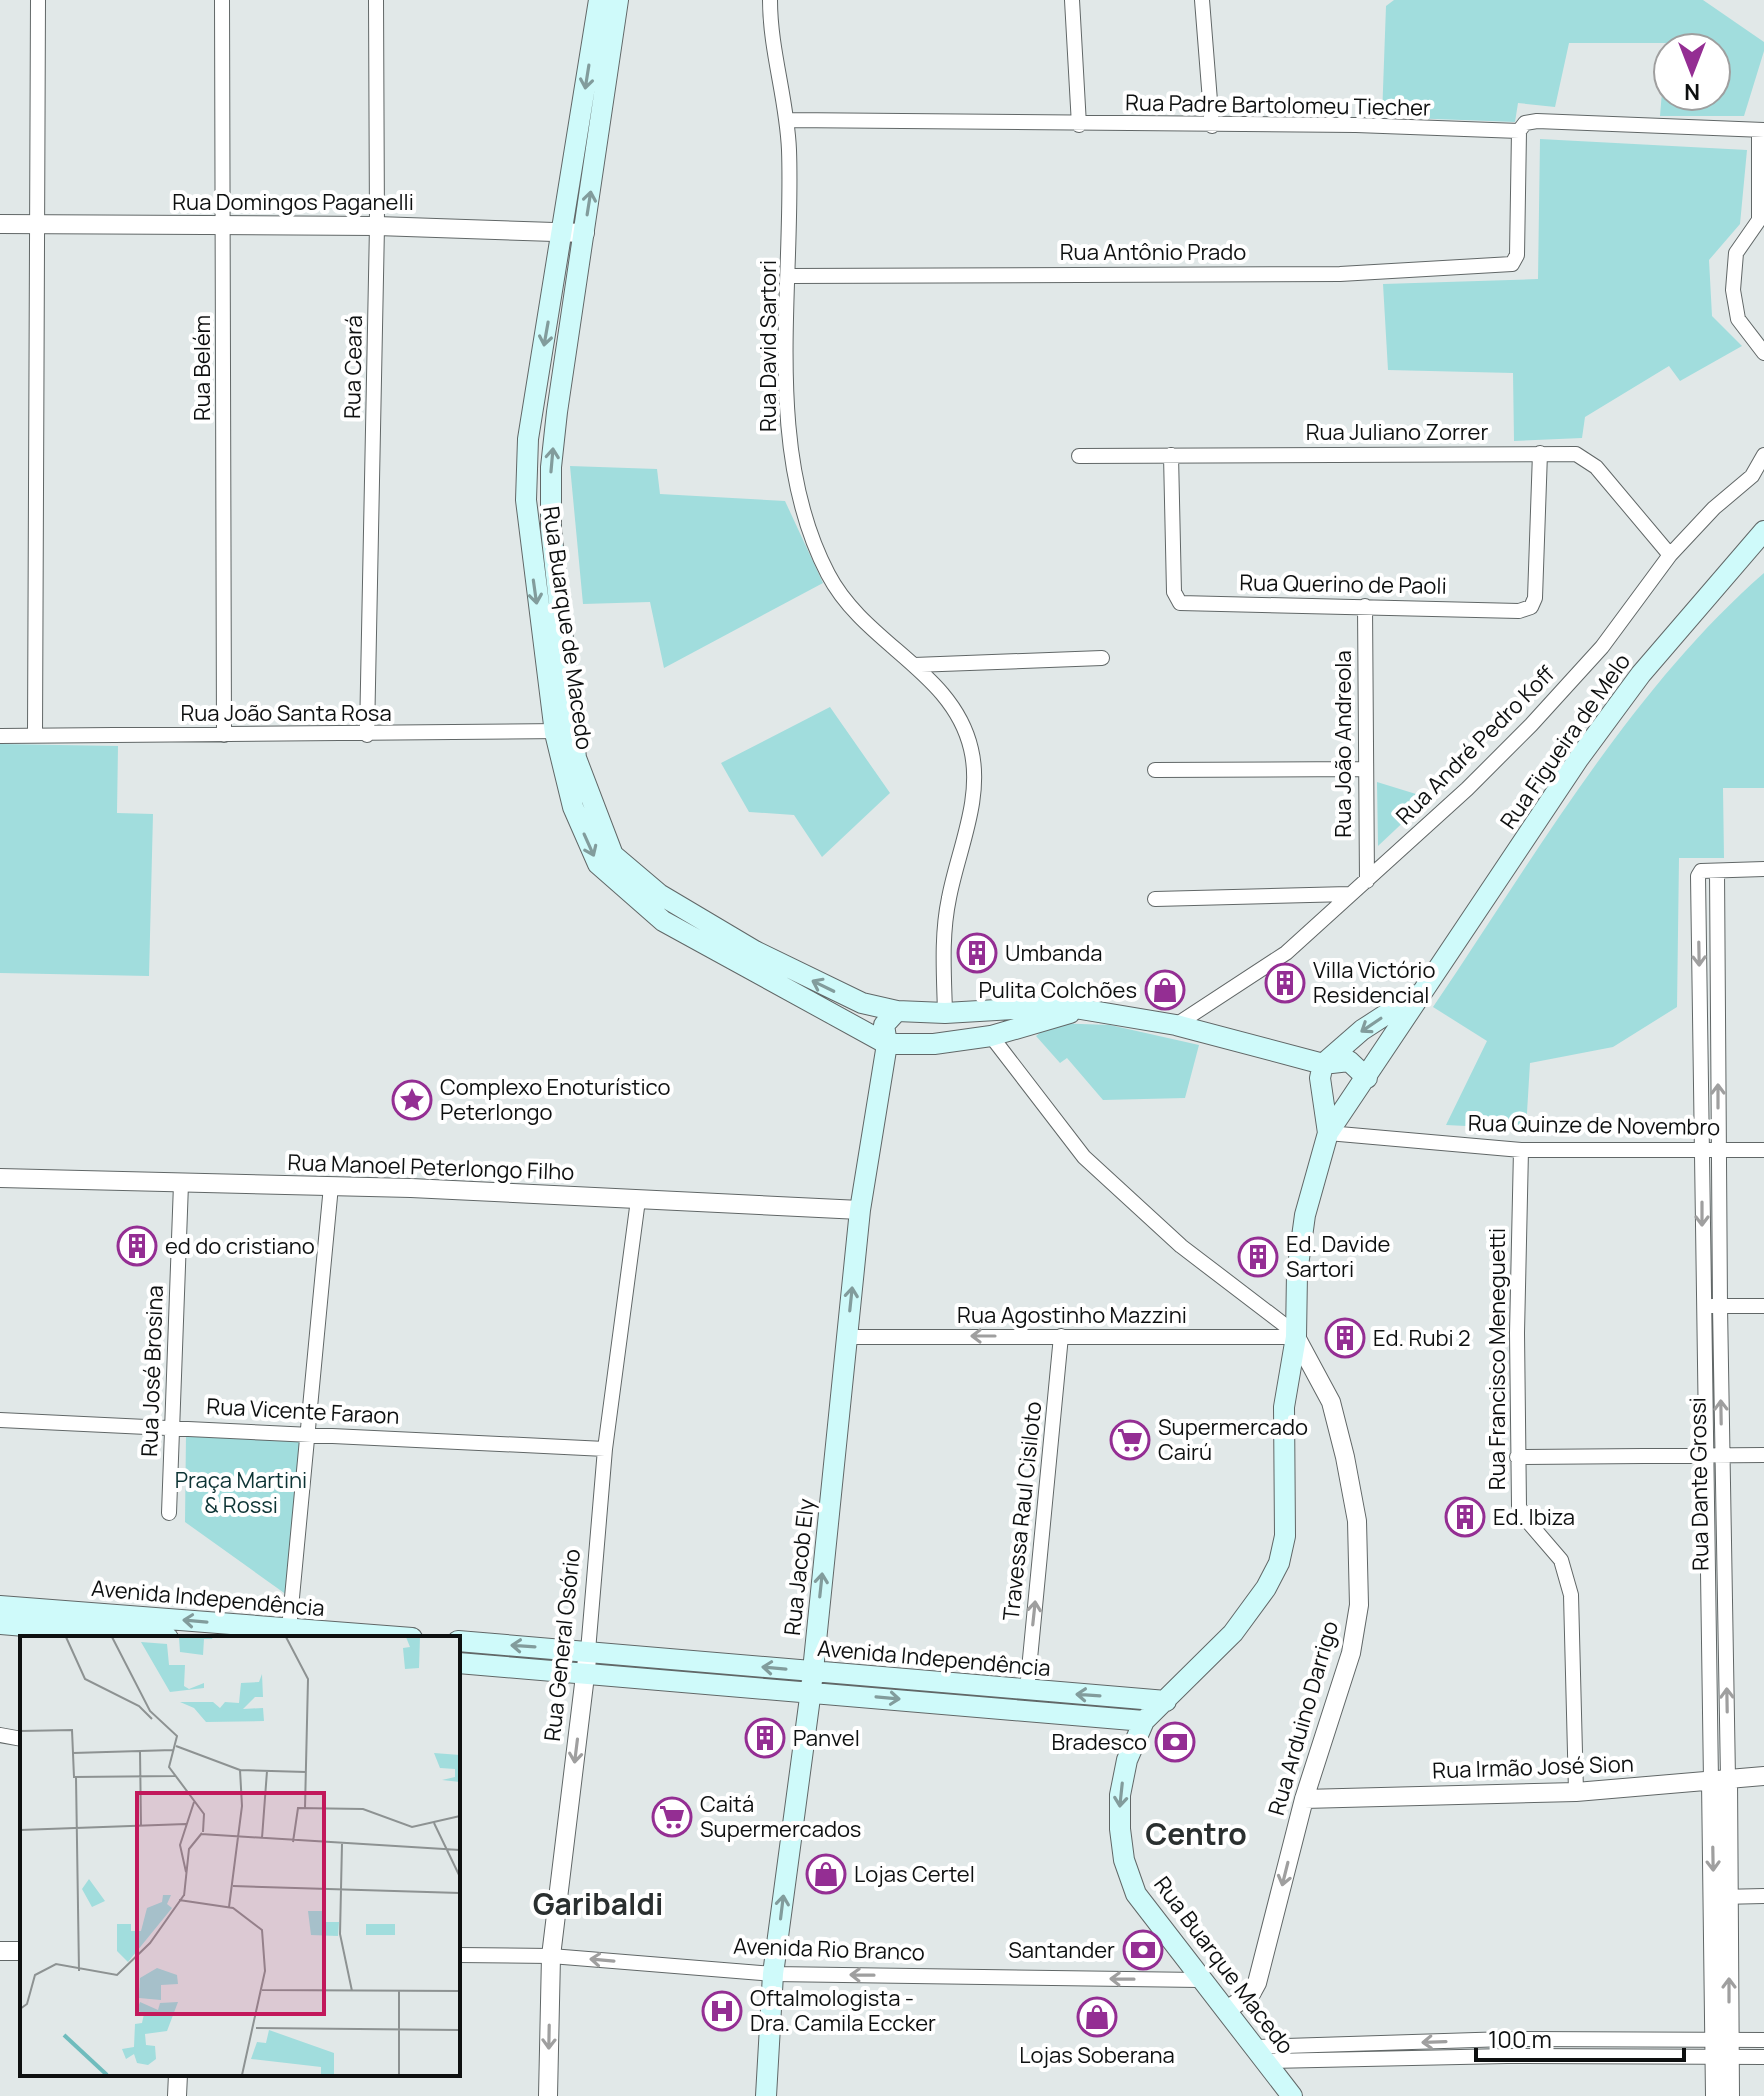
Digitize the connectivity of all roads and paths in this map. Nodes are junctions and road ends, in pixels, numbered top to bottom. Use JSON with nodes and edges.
{"nodes":[{"id":1,"x":38,"y":0,"type":"edge"},
{"id":2,"x":222,"y":0,"type":"edge"},
{"id":3,"x":376,"y":0,"type":"edge"},
{"id":4,"x":599,"y":0,"type":"edge"},
{"id":5,"x":618,"y":0,"type":"edge"},
{"id":6,"x":770,"y":0,"type":"edge"},
{"id":7,"x":1072,"y":0,"type":"edge"},
{"id":8,"x":1202,"y":0,"type":"edge"},
{"id":9,"x":788,"y":120,"type":"junction"},
{"id":10,"x":1079,"y":125,"type":"junction"},
{"id":11,"x":1212,"y":126,"type":"junction"},
{"id":12,"x":1762,"y":130,"type":"edge"},
{"id":13,"x":1519,"y":131,"type":"junction"},
{"id":14,"x":0,"y":224,"type":"edge"},
{"id":15,"x":37,"y":225,"type":"junction"},
{"id":16,"x":224,"y":226,"type":"junction"},
{"id":17,"x":377,"y":226,"type":"junction"},
{"id":18,"x":574,"y":232,"type":"junction"},
{"id":19,"x":789,"y":276,"type":"junction"},
{"id":20,"x":1764,"y":353,"type":"edge"},
{"id":21,"x":1540,"y":453,"type":"junction"},
{"id":22,"x":1171,"y":455,"type":"junction"},
{"id":23,"x":1764,"y":455,"type":"edge"},
{"id":24,"x":1079,"y":456,"type":"dead end"},
{"id":25,"x":1764,"y":531,"type":"edge"},
{"id":26,"x":1670,"y":555,"type":"junction"},
{"id":27,"x":1365,"y":606,"type":"junction"},
{"id":28,"x":1102,"y":658,"type":"dead end"},
{"id":29,"x":914,"y":665,"type":"junction"},
{"id":30,"x":564,"y":732,"type":"junction"},
{"id":31,"x":224,"y":735,"type":"junction"},
{"id":32,"x":367,"y":735,"type":"junction"},
{"id":33,"x":0,"y":736,"type":"edge"},
{"id":34,"x":35,"y":736,"type":"junction"},
{"id":35,"x":1364,"y":769,"type":"junction"},
{"id":36,"x":1155,"y":770,"type":"dead end"},
{"id":37,"x":1764,"y":869,"type":"edge"},
{"id":38,"x":1717,"y":871,"type":"junction"},
{"id":39,"x":1367,"y":881,"type":"junction"},
{"id":40,"x":1349,"y":894,"type":"junction"},
{"id":41,"x":1155,"y":899,"type":"dead end"},
{"id":42,"x":1423,"y":991,"type":"junction"},
{"id":43,"x":1083,"y":1010,"type":"junction"},
{"id":44,"x":897,"y":1011,"type":"junction"},
{"id":45,"x":945,"y":1013,"type":"junction"},
{"id":46,"x":1176,"y":1025,"type":"junction"},
{"id":47,"x":991,"y":1036,"type":"junction"},
{"id":48,"x":887,"y":1044,"type":"junction"},
{"id":49,"x":934,"y":1044,"type":"junction"},
{"id":50,"x":1323,"y":1064,"type":"junction"},
{"id":51,"x":1363,"y":1084,"type":"junction"},
{"id":52,"x":1328,"y":1133,"type":"junction"},
{"id":53,"x":1702,"y":1149,"type":"junction"},
{"id":54,"x":1521,"y":1150,"type":"junction"},
{"id":55,"x":1718,"y":1150,"type":"junction"},
{"id":56,"x":1764,"y":1150,"type":"edge"},
{"id":57,"x":0,"y":1178,"type":"edge"},
{"id":58,"x":181,"y":1184,"type":"junction"},
{"id":59,"x":331,"y":1186,"type":"junction"},
{"id":60,"x":638,"y":1200,"type":"junction"},
{"id":61,"x":860,"y":1210,"type":"junction"},
{"id":62,"x":1703,"y":1306,"type":"junction"},
{"id":63,"x":1720,"y":1306,"type":"junction"},
{"id":64,"x":1764,"y":1306,"type":"edge"},
{"id":65,"x":1296,"y":1335,"type":"junction"},
{"id":66,"x":1061,"y":1336,"type":"junction"},
{"id":67,"x":848,"y":1337,"type":"junction"},
{"id":68,"x":0,"y":1420,"type":"edge"},
{"id":69,"x":172,"y":1427,"type":"junction"},
{"id":70,"x":309,"y":1433,"type":"junction"},
{"id":71,"x":605,"y":1449,"type":"junction"},
{"id":72,"x":1714,"y":1455,"type":"junction"},
{"id":73,"x":1764,"y":1455,"type":"edge"},
{"id":74,"x":1517,"y":1457,"type":"junction"},
{"id":75,"x":169,"y":1513,"type":"dead end"},
{"id":76,"x":1724,"y":1550,"type":"junction"},
{"id":77,"x":1708,"y":1551,"type":"junction"},
{"id":78,"x":0,"y":1606,"type":"edge"},
{"id":79,"x":0,"y":1624,"type":"edge"},
{"id":80,"x":288,"y":1634,"type":"edge"},
{"id":81,"x":144,"y":1636,"type":"edge"},
{"id":82,"x":350,"y":1636,"type":"edge"},
{"id":83,"x":460,"y":1641,"type":"edge"},
{"id":84,"x":588,"y":1651,"type":"junction"},
{"id":85,"x":460,"y":1663,"type":"edge"},
{"id":86,"x":585,"y":1673,"type":"junction"},
{"id":87,"x":811,"y":1681,"type":"junction"},
{"id":88,"x":1027,"y":1690,"type":"junction"},
{"id":89,"x":1166,"y":1701,"type":"junction"},
{"id":90,"x":1144,"y":1721,"type":"junction"},
{"id":91,"x":0,"y":1735,"type":"edge"},
{"id":92,"x":20,"y":1739,"type":"edge"},
{"id":93,"x":1764,"y":1776,"type":"edge"},
{"id":94,"x":1720,"y":1779,"type":"junction"},
{"id":95,"x":1576,"y":1792,"type":"junction"},
{"id":96,"x":1304,"y":1799,"type":"junction"},
{"id":97,"x":1764,"y":1896,"type":"edge"},
{"id":98,"x":1721,"y":1897,"type":"junction"},
{"id":99,"x":460,"y":1955,"type":"edge"},
{"id":100,"x":551,"y":1956,"type":"junction"},
{"id":101,"x":773,"y":1974,"type":"junction"},
{"id":102,"x":1200,"y":1980,"type":"junction"},
{"id":103,"x":1228,"y":2009,"type":"junction"},
{"id":104,"x":1507,"y":2039,"type":"junction"},
{"id":105,"x":1764,"y":2040,"type":"edge"},
{"id":106,"x":1722,"y":2049,"type":"junction"},
{"id":107,"x":1263,"y":2054,"type":"junction"},
{"id":108,"x":1507,"y":2056,"type":"junction"},
{"id":109,"x":1764,"y":2057,"type":"edge"},
{"id":110,"x":178,"y":2076,"type":"edge"},
{"id":111,"x":177,"y":2096,"type":"edge"},
{"id":112,"x":548,"y":2096,"type":"edge"},
{"id":113,"x":766,"y":2096,"type":"edge"},
{"id":114,"x":1292,"y":2096,"type":"edge"},
{"id":115,"x":1715,"y":2096,"type":"edge"},
{"id":116,"x":1730,"y":2096,"type":"edge"}],
"edges":[{"from":1,"to":15,"type":"street"},
{"from":2,"to":16,"type":"street","name":"Rua Belém"},
{"from":3,"to":17,"type":"street","name":"Rua Ceará"},
{"from":4,"to":18,"type":"main road","name":"Rua Buarque de Macedo","one_way":true},
{"from":18,"to":5,"type":"main road","name":"Rua Buarque de Macedo","one_way":true},
{"from":6,"to":9,"type":"street","name":"Rua David Sartori"},
{"from":7,"to":10,"type":"street"},
{"from":8,"to":11,"type":"street"},
{"from":9,"to":10,"type":"street","name":"Rua Padre Bartolomeu Tiecher"},
{"from":9,"to":19,"type":"street","name":"Rua David Sartori"},
{"from":10,"to":11,"type":"street","name":"Rua Padre Bartolomeu Tiecher"},
{"from":11,"to":13,"type":"street","name":"Rua Padre Bartolomeu Tiecher"},
{"from":12,"to":13,"type":"street","name":"Rua Padre Bartolomeu Tiecher"},
{"from":12,"to":20,"type":"street"},
{"from":13,"to":19,"type":"street","name":"Rua Antônio Prado"},
{"from":14,"to":15,"type":"street","name":"Rua Domingos Paganelli"},
{"from":15,"to":16,"type":"street","name":"Rua Domingos Paganelli"},
{"from":15,"to":34,"type":"street"},
{"from":16,"to":17,"type":"street","name":"Rua Domingos Paganelli"},
{"from":16,"to":31,"type":"street","name":"Rua Belém"},
{"from":17,"to":18,"type":"street","name":"Rua Domingos Paganelli"},
{"from":17,"to":32,"type":"street","name":"Rua Ceará"},
{"from":18,"to":30,"type":"main road","name":"Rua Buarque de Macedo"},
{"from":19,"to":29,"type":"street","name":"Rua David Sartori"},
{"from":21,"to":22,"type":"street","name":"Rua Juliano Zorrer"},
{"from":21,"to":26,"type":"street","name":"Rua Juliano Zorrer"},
{"from":21,"to":27,"type":"street","name":"Rua Querino de Paoli"},
{"from":22,"to":24,"type":"street","name":"Rua Juliano Zorrer"},
{"from":22,"to":27,"type":"street","name":"Rua Querino de Paoli"},
{"from":23,"to":26,"type":"street","name":"Rua André Pedro Koff"},
{"from":25,"to":42,"type":"main road","name":"Rua Figueira de Melo"},
{"from":26,"to":39,"type":"street","name":"Rua André Pedro Koff"},
{"from":27,"to":35,"type":"street","name":"Rua João Andreola"},
{"from":28,"to":29,"type":"street"},
{"from":29,"to":45,"type":"street","name":"Rua David Sartori"},
{"from":30,"to":32,"type":"street","name":"Rua João Santa Rosa"},
{"from":44,"to":30,"type":"main road","name":"Rua Buarque de Macedo","one_way":true},
{"from":30,"to":48,"type":"main road","name":"Rua Buarque de Macedo","one_way":true},
{"from":31,"to":32,"type":"street","name":"Rua João Santa Rosa"},
{"from":31,"to":34,"type":"street","name":"Rua João Santa Rosa"},
{"from":33,"to":34,"type":"street","name":"Rua João Santa Rosa"},
{"from":35,"to":36,"type":"street"},
{"from":35,"to":39,"type":"street","name":"Rua João Andreola"},
{"from":37,"to":38,"type":"street"},
{"from":38,"to":53,"type":"street","name":"Rua Dante Grossi","one_way":true},
{"from":55,"to":38,"type":"street","name":"Rua Dante Grossi","one_way":true},
{"from":39,"to":40,"type":"street","name":"Rua André Pedro Koff"},
{"from":40,"to":41,"type":"street"},
{"from":40,"to":46,"type":"street","name":"Rua André Pedro Koff"},
{"from":42,"to":50,"type":"main road","name":"Rua Figueira de Melo","one_way":true},
{"from":42,"to":51,"type":"main road","name":"Rua Figueira de Melo"},
{"from":43,"to":45,"type":"main road","name":"Rua Buarque de Macedo"},
{"from":43,"to":46,"type":"main road","name":"Rua Buarque de Macedo"},
{"from":43,"to":47,"type":"main road","name":"Rua Buarque de Macedo"},
{"from":44,"to":45,"type":"main road","name":"Rua Buarque de Macedo"},
{"from":44,"to":48,"type":"main road","name":"Rua Jacob Ely"},
{"from":45,"to":49,"type":"main road"},
{"from":46,"to":50,"type":"main road","name":"Rua Buarque de Macedo"},
{"from":47,"to":49,"type":"main road","name":"Rua Buarque de Macedo"},
{"from":47,"to":65,"type":"street"},
{"from":48,"to":49,"type":"main road","name":"Rua Buarque de Macedo"},
{"from":48,"to":61,"type":"main road","name":"Rua Jacob Ely"},
{"from":50,"to":51,"type":"main road"},
{"from":50,"to":52,"type":"main road"},
{"from":51,"to":52,"type":"main road"},
{"from":52,"to":54,"type":"street","name":"Rua Quinze de Novembro"},
{"from":52,"to":65,"type":"main road"},
{"from":53,"to":54,"type":"street","name":"Rua Quinze de Novembro"},
{"from":53,"to":55,"type":"street","name":"Rua Quinze de Novembro"},
{"from":53,"to":62,"type":"street","name":"Rua Dante Grossi","one_way":true},
{"from":54,"to":74,"type":"street","name":"Rua Francisco Meneguetti"},
{"from":55,"to":56,"type":"street","name":"Rua Quinze de Novembro"},
{"from":55,"to":63,"type":"street","name":"Rua Dante Grossi"},
{"from":57,"to":58,"type":"street","name":"Rua Manoel Peterlongo Filho"},
{"from":58,"to":59,"type":"street","name":"Rua Manoel Peterlongo Filho"},
{"from":58,"to":69,"type":"street","name":"Rua José Brosina"},
{"from":59,"to":60,"type":"street","name":"Rua Manoel Peterlongo Filho"},
{"from":59,"to":70,"type":"street"},
{"from":60,"to":61,"type":"street","name":"Rua Manoel Peterlongo Filho"},
{"from":60,"to":71,"type":"street","name":"Rua General Osório"},
{"from":67,"to":61,"type":"main road","name":"Rua Jacob Ely","one_way":true},
{"from":62,"to":63,"type":"street"},
{"from":62,"to":72,"type":"street","name":"Rua Dante Grossi"},
{"from":63,"to":64,"type":"street"},
{"from":72,"to":63,"type":"street","name":"Rua Dante Grossi","one_way":true},
{"from":65,"to":66,"type":"street","name":"Rua Agostinho Mazzini"},
{"from":65,"to":89,"type":"main road"},
{"from":65,"to":96,"type":"street","name":"Rua Arduino Darrigo"},
{"from":66,"to":67,"type":"street","name":"Rua Agostinho Mazzini","one_way":true},
{"from":88,"to":66,"type":"street","name":"Travessa Raul Cisiloto","one_way":true},
{"from":87,"to":67,"type":"main road","name":"Rua Jacob Ely","one_way":true},
{"from":68,"to":69,"type":"street","name":"Rua Vicente Faraon"},
{"from":69,"to":70,"type":"street","name":"Rua Vicente Faraon"},
{"from":69,"to":75,"type":"street","name":"Rua José Brosina"},
{"from":70,"to":71,"type":"street","name":"Rua Vicente Faraon"},
{"from":70,"to":80,"type":"street"},
{"from":71,"to":84,"type":"street","name":"Rua General Osório"},
{"from":72,"to":73,"type":"street"},
{"from":72,"to":74,"type":"street"},
{"from":72,"to":76,"type":"street","name":"Rua Dante Grossi"},
{"from":72,"to":77,"type":"street","name":"Rua Dante Grossi"},
{"from":74,"to":95,"type":"street","name":"Rua Francisco Meneguetti"},
{"from":76,"to":77,"type":"street"},
{"from":94,"to":76,"type":"street","name":"Rua Dante Grossi","one_way":true},
{"from":77,"to":94,"type":"street","name":"Rua Dante Grossi"},
{"from":80,"to":78,"type":"main road","name":"Avenida Independência","one_way":true},
{"from":79,"to":81,"type":"main road","name":"Avenida Independência"},
{"from":80,"to":82,"type":"main road","name":"Avenida Independência"},
{"from":84,"to":83,"type":"main road","name":"Avenida Independência","one_way":true},
{"from":84,"to":86,"type":"street","name":"Rua General Osório"},
{"from":87,"to":84,"type":"main road","name":"Avenida Independência","one_way":true},
{"from":85,"to":86,"type":"main road","name":"Avenida Independência"},
{"from":86,"to":87,"type":"main road","name":"Avenida Independência"},
{"from":86,"to":100,"type":"street","name":"Rua General Osório","one_way":true},
{"from":87,"to":88,"type":"main road","name":"Avenida Independência"},
{"from":87,"to":90,"type":"main road","name":"Avenida Independência","one_way":true},
{"from":101,"to":87,"type":"main road","name":"Rua Jacob Ely","one_way":true},
{"from":89,"to":88,"type":"main road","name":"Avenida Independência","one_way":true},
{"from":89,"to":90,"type":"main road"},
{"from":90,"to":102,"type":"main road","name":"Rua Buarque Macedo","one_way":true},
{"from":91,"to":92,"type":"street"},
{"from":93,"to":94,"type":"street","name":"Rua Irmão José Sion"},
{"from":94,"to":95,"type":"street","name":"Rua Irmão José Sion"},
{"from":94,"to":98,"type":"street","name":"Rua Dante Grossi"},
{"from":95,"to":96,"type":"street","name":"Rua Irmão José Sion"},
{"from":96,"to":103,"type":"street","name":"Rua Arduino Darrigo","one_way":true},
{"from":97,"to":98,"type":"street"},
{"from":98,"to":106,"type":"street","name":"Rua Dante Grossi"},
{"from":99,"to":100,"type":"street","name":"Avenida Rio Branco"},
{"from":101,"to":100,"type":"street","name":"Avenida Rio Branco","one_way":true},
{"from":100,"to":112,"type":"street","name":"Rua General Osório","one_way":true},
{"from":102,"to":101,"type":"street","name":"Avenida Rio Branco","one_way":true},
{"from":101,"to":113,"type":"main road","name":"Rua Jacob Ely"},
{"from":102,"to":103,"type":"main road","name":"Rua Buarque Macedo"},
{"from":103,"to":107,"type":"main road","name":"Rua Buarque Macedo"},
{"from":104,"to":106,"type":"street"},
{"from":104,"to":107,"type":"street","one_way":true},
{"from":104,"to":108,"type":"street"},
{"from":105,"to":106,"type":"street"},
{"from":106,"to":108,"type":"street"},
{"from":106,"to":109,"type":"street"},
{"from":106,"to":115,"type":"street","name":"Rua Dante Grossi"},
{"from":106,"to":116,"type":"street","name":"Rua Dante Grossi"},
{"from":107,"to":108,"type":"street"},
{"from":107,"to":114,"type":"main road","name":"Rua Buarque Macedo"},
{"from":110,"to":111,"type":"street"}]}
